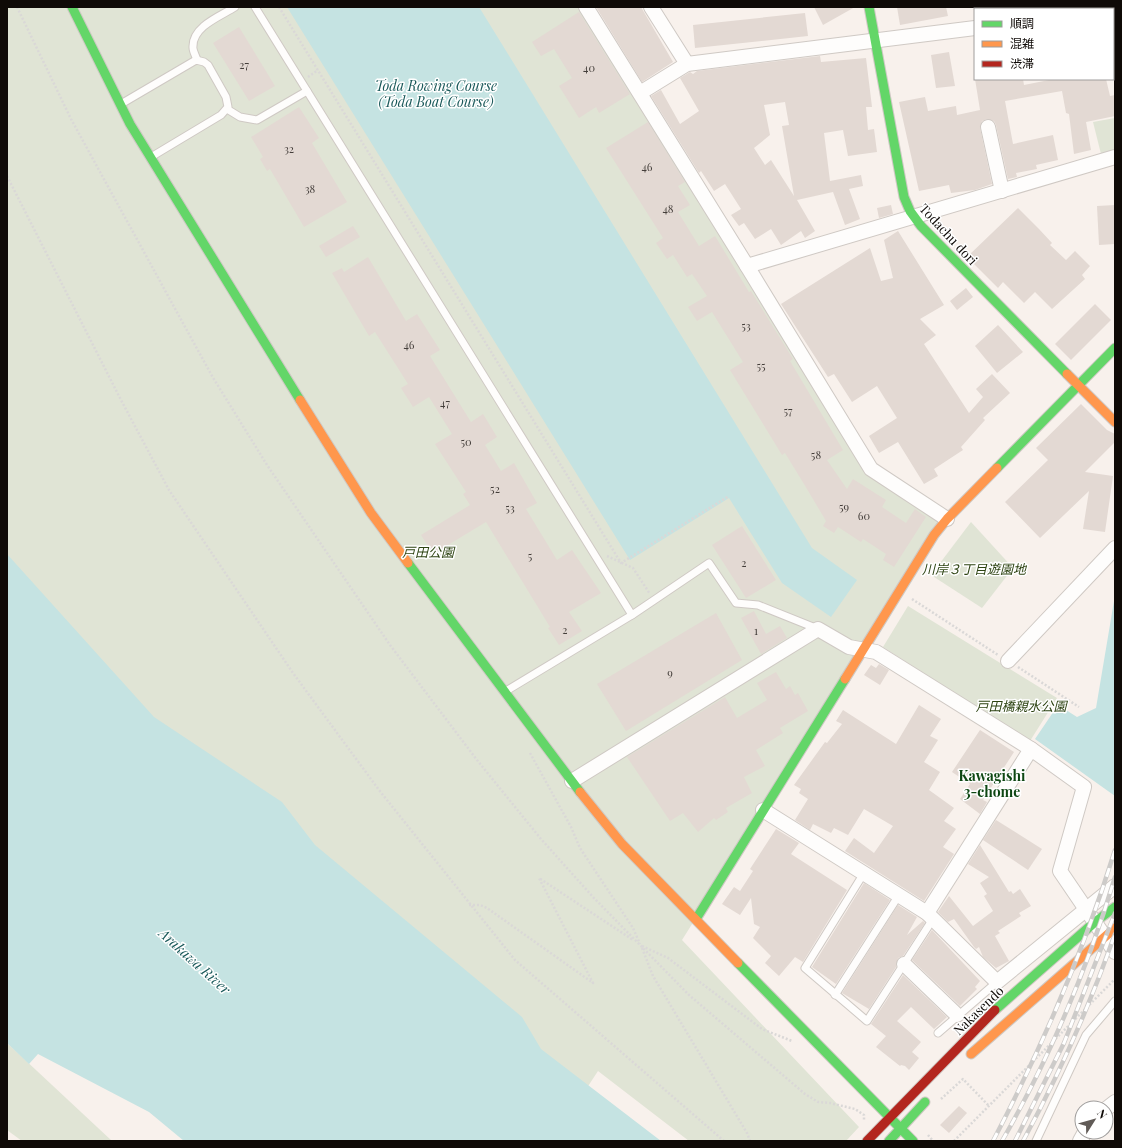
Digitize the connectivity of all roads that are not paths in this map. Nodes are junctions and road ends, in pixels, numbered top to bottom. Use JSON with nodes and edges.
{"nodes":[{"id":1,"x":72,"y":7,"type":"edge"},
{"id":2,"x":235,"y":7,"type":"edge"},
{"id":3,"x":255,"y":7,"type":"edge"},
{"id":4,"x":586,"y":7,"type":"edge"},
{"id":5,"x":651,"y":7,"type":"edge"},
{"id":6,"x":869,"y":7,"type":"edge"},
{"id":7,"x":974,"y":28,"type":"edge"},
{"id":8,"x":875,"y":40,"type":"junction"},
{"id":9,"x":197,"y":60,"type":"junction"},
{"id":10,"x":687,"y":64,"type":"junction"},
{"id":11,"x":307,"y":91,"type":"junction"},
{"id":12,"x":640,"y":93,"type":"junction"},
{"id":13,"x":119,"y":105,"type":"junction"},
{"id":14,"x":227,"y":109,"type":"junction"},
{"id":15,"x":988,"y":127,"type":"dead end"},
{"id":16,"x":1115,"y":157,"type":"edge"},
{"id":17,"x":150,"y":158,"type":"junction"},
{"id":18,"x":1002,"y":191,"type":"junction"},
{"id":19,"x":913,"y":217,"type":"junction"},
{"id":20,"x":747,"y":266,"type":"junction"},
{"id":21,"x":1115,"y":348,"type":"edge"},
{"id":22,"x":1078,"y":385,"type":"junction"},
{"id":23,"x":1115,"y":422,"type":"edge"},
{"id":24,"x":947,"y":519,"type":"junction"},
{"id":25,"x":1115,"y":548,"type":"edge"},
{"id":26,"x":632,"y":615,"type":"junction"},
{"id":27,"x":818,"y":629,"type":"junction"},
{"id":28,"x":863,"y":650,"type":"junction"},
{"id":29,"x":1008,"y":661,"type":"road end"},
{"id":30,"x":505,"y":692,"type":"junction"},
{"id":31,"x":1031,"y":749,"type":"junction"},
{"id":32,"x":572,"y":781,"type":"junction"},
{"id":33,"x":764,"y":810,"type":"junction"},
{"id":34,"x":864,"y":873,"type":"junction"},
{"id":35,"x":1115,"y":886,"type":"edge"},
{"id":36,"x":899,"y":895,"type":"junction"},
{"id":37,"x":1115,"y":907,"type":"edge"},
{"id":38,"x":1085,"y":908,"type":"junction"},
{"id":39,"x":930,"y":916,"type":"junction"},
{"id":40,"x":696,"y":919,"type":"junction"},
{"id":41,"x":1095,"y":922,"type":"junction"},
{"id":42,"x":1112,"y":941,"type":"edge"},
{"id":43,"x":904,"y":964,"type":"junction"},
{"id":44,"x":997,"y":982,"type":"junction"},
{"id":45,"x":835,"y":995,"type":"junction"},
{"id":46,"x":1115,"y":1002,"type":"edge"},
{"id":47,"x":957,"y":1016,"type":"junction"},
{"id":48,"x":938,"y":1033,"type":"dead end"},
{"id":49,"x":964,"y":1061,"type":"dead end"},
{"id":50,"x":933,"y":1094,"type":"dead end"},
{"id":51,"x":889,"y":1118,"type":"junction"},
{"id":52,"x":900,"y":1129,"type":"junction"},
{"id":53,"x":868,"y":1140,"type":"edge"},
{"id":54,"x":889,"y":1141,"type":"edge"},
{"id":55,"x":913,"y":1141,"type":"edge"},
{"id":56,"x":1036,"y":1141,"type":"edge"}],
"edges":[{"from":1,"to":13,"type":"main road"},
{"from":2,"to":9,"type":"lane"},
{"from":3,"to":11,"type":"lane"},
{"from":4,"to":12,"type":"street"},
{"from":5,"to":10,"type":"street"},
{"from":6,"to":8,"type":"main road","name":"Todachu dori"},
{"from":7,"to":8,"type":"street"},
{"from":8,"to":10,"type":"street"},
{"from":8,"to":19,"type":"main road","name":"Todachu dori"},
{"from":9,"to":13,"type":"lane"},
{"from":9,"to":14,"type":"lane"},
{"from":10,"to":12,"type":"street"},
{"from":11,"to":14,"type":"lane"},
{"from":11,"to":26,"type":"lane"},
{"from":12,"to":20,"type":"street"},
{"from":13,"to":17,"type":"main road"},
{"from":14,"to":17,"type":"lane"},
{"from":15,"to":18,"type":"street"},
{"from":16,"to":18,"type":"street"},
{"from":17,"to":30,"type":"main road"},
{"from":18,"to":19,"type":"street"},
{"from":19,"to":20,"type":"street"},
{"from":19,"to":22,"type":"main road","name":"Todachu dori"},
{"from":20,"to":24,"type":"street"},
{"from":21,"to":22,"type":"main road"},
{"from":22,"to":23,"type":"main road","name":"Todachu dori"},
{"from":22,"to":24,"type":"main road"},
{"from":24,"to":28,"type":"main road"},
{"from":25,"to":29,"type":"street"},
{"from":26,"to":27,"type":"lane"},
{"from":26,"to":30,"type":"lane"},
{"from":27,"to":28,"type":"street"},
{"from":27,"to":32,"type":"street"},
{"from":28,"to":31,"type":"street"},
{"from":28,"to":33,"type":"main road"},
{"from":30,"to":32,"type":"main road"},
{"from":31,"to":38,"type":"street"},
{"from":31,"to":39,"type":"street"},
{"from":32,"to":40,"type":"main road"},
{"from":33,"to":34,"type":"street"},
{"from":33,"to":40,"type":"main road"},
{"from":34,"to":36,"type":"street"},
{"from":34,"to":45,"type":"lane"},
{"from":35,"to":38,"type":"street"},
{"from":36,"to":39,"type":"street"},
{"from":36,"to":45,"type":"lane"},
{"from":37,"to":41,"type":"main road","name":"Nakasendo"},
{"from":38,"to":41,"type":"street"},
{"from":38,"to":44,"type":"street"},
{"from":39,"to":43,"type":"lane"},
{"from":39,"to":44,"type":"street"},
{"from":40,"to":51,"type":"main road"},
{"from":41,"to":42,"type":"street"},
{"from":41,"to":51,"type":"main road","name":"Nakasendo"},
{"from":42,"to":49,"type":"main road","name":"Nakasendo"},
{"from":43,"to":45,"type":"lane"},
{"from":43,"to":47,"type":"street"},
{"from":44,"to":47,"type":"lane"},
{"from":46,"to":56,"type":"lane"},
{"from":47,"to":48,"type":"lane"},
{"from":50,"to":52,"type":"main road"},
{"from":51,"to":52,"type":"main road"},
{"from":51,"to":53,"type":"main road","name":"Nakasendo"},
{"from":52,"to":54,"type":"main road"},
{"from":52,"to":55,"type":"main road"}]}
